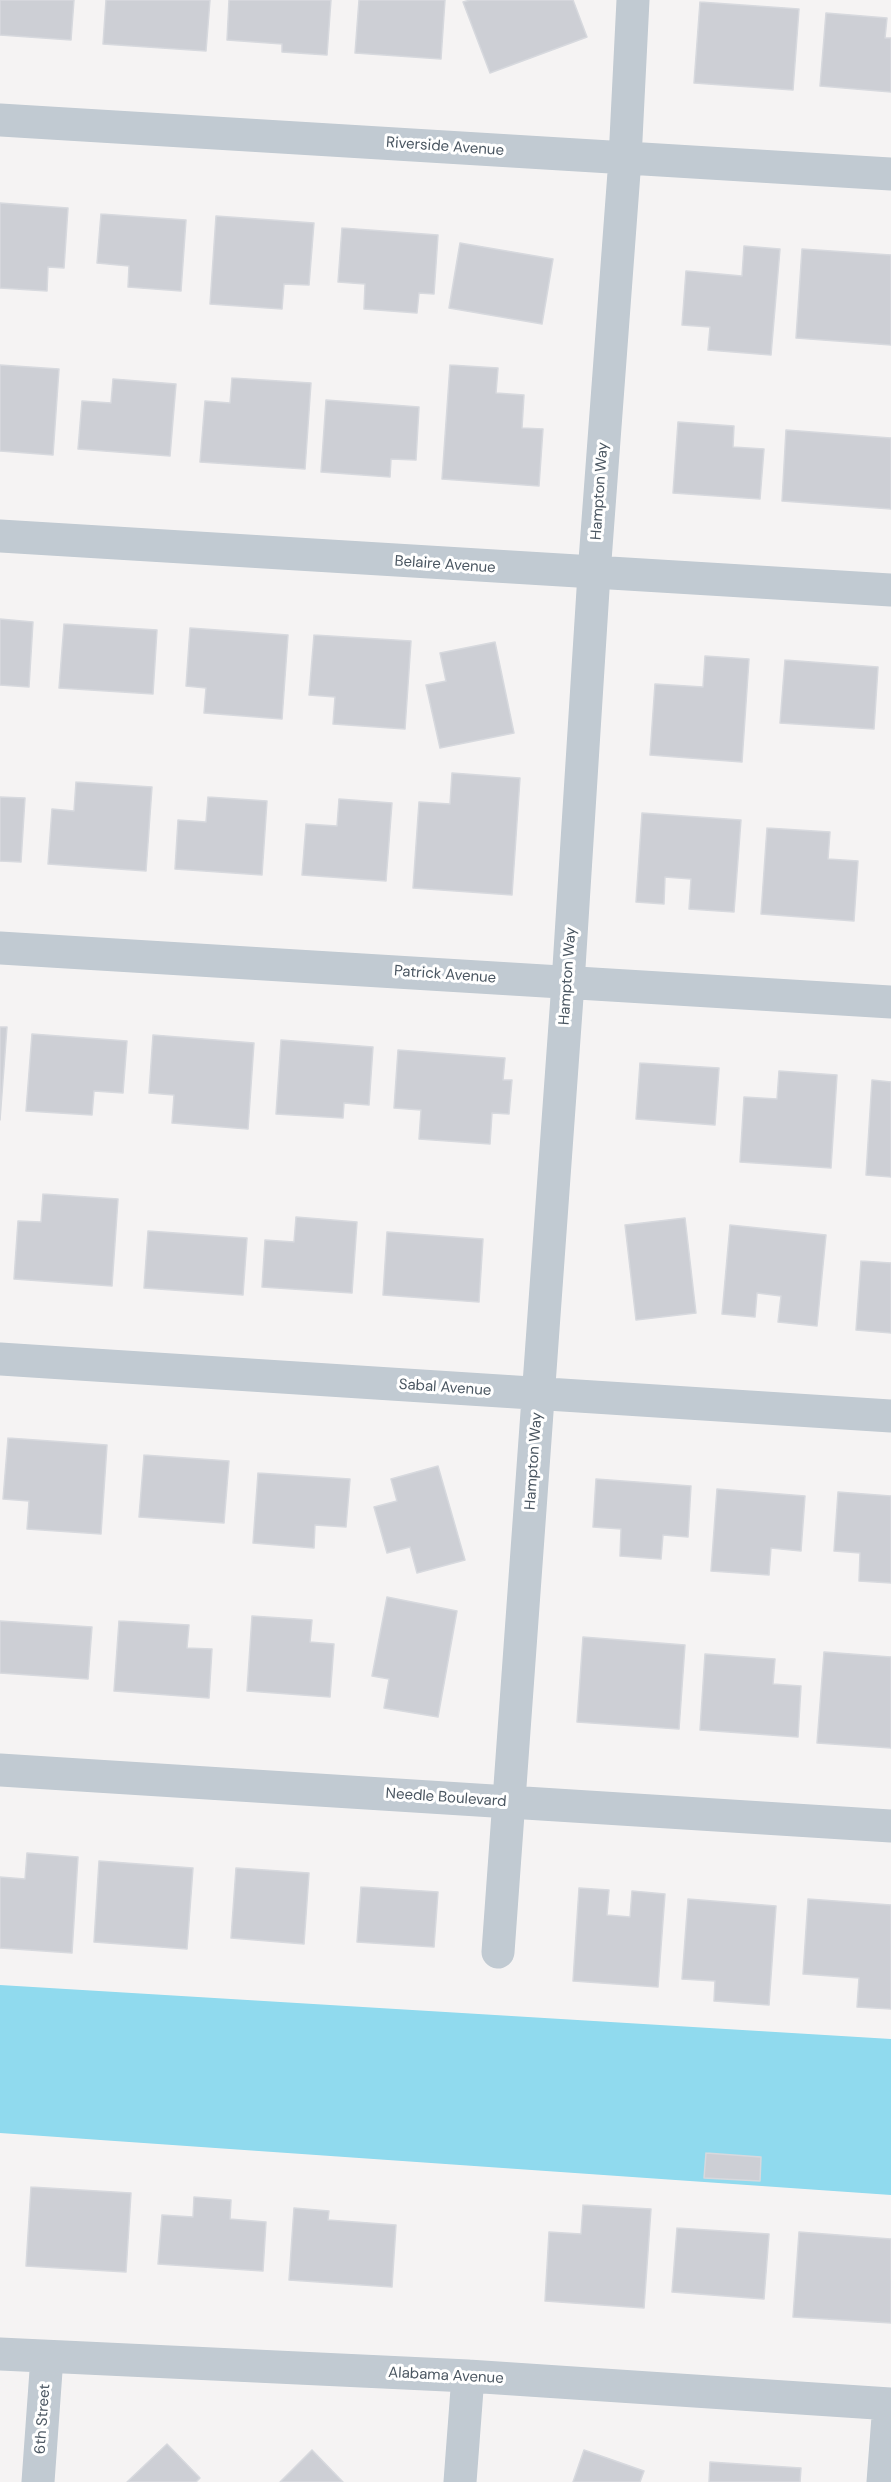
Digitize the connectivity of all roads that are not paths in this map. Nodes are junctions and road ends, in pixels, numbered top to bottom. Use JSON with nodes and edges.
{"nodes":[{"id":1,"x":633,"y":0,"type":"edge"},
{"id":2,"x":0,"y":120,"type":"edge"},
{"id":3,"x":625,"y":159,"type":"junction"},
{"id":4,"x":891,"y":174,"type":"edge"},
{"id":5,"x":0,"y":536,"type":"edge"},
{"id":6,"x":594,"y":574,"type":"junction"},
{"id":7,"x":891,"y":590,"type":"edge"},
{"id":8,"x":0,"y":948,"type":"edge"},
{"id":9,"x":568,"y":983,"type":"junction"},
{"id":10,"x":891,"y":1002,"type":"edge"},
{"id":11,"x":0,"y":1359,"type":"edge"},
{"id":12,"x":538,"y":1395,"type":"junction"},
{"id":13,"x":891,"y":1416,"type":"edge"},
{"id":14,"x":0,"y":1770,"type":"edge"},
{"id":15,"x":510,"y":1802,"type":"junction"},
{"id":16,"x":891,"y":1826,"type":"edge"},
{"id":17,"x":498,"y":1952,"type":"dead end"},
{"id":18,"x":0,"y":2354,"type":"edge"},
{"id":19,"x":47,"y":2357,"type":"junction"},
{"id":20,"x":468,"y":2376,"type":"junction"},
{"id":21,"x":890,"y":2404,"type":"edge"},
{"id":22,"x":38,"y":2482,"type":"edge"},
{"id":23,"x":460,"y":2482,"type":"edge"},
{"id":24,"x":883,"y":2482,"type":"edge"}],
"edges":[{"from":1,"to":3,"type":"street","name":"Hampton Way"},
{"from":2,"to":3,"type":"street","name":"Riverside Avenue"},
{"from":3,"to":4,"type":"street","name":"Riverside Avenue"},
{"from":3,"to":6,"type":"street","name":"Hampton Way"},
{"from":5,"to":6,"type":"street","name":"Belaire Avenue"},
{"from":6,"to":7,"type":"street","name":"Belaire Avenue"},
{"from":6,"to":9,"type":"street","name":"Hampton Way"},
{"from":8,"to":9,"type":"street","name":"Patrick Avenue"},
{"from":9,"to":10,"type":"street","name":"Patrick Avenue"},
{"from":9,"to":12,"type":"street","name":"Hampton Way"},
{"from":11,"to":12,"type":"street","name":"Sabal Avenue"},
{"from":12,"to":13,"type":"street","name":"Sabal Avenue"},
{"from":12,"to":15,"type":"street","name":"Hampton Way"},
{"from":14,"to":15,"type":"street","name":"Needle Boulevard"},
{"from":15,"to":16,"type":"street","name":"Needle Boulevard"},
{"from":15,"to":17,"type":"street","name":"Hampton Way"},
{"from":18,"to":19,"type":"street","name":"Alabama Avenue"},
{"from":19,"to":20,"type":"street","name":"Alabama Avenue"},
{"from":19,"to":22,"type":"street","name":"6th Street"},
{"from":20,"to":21,"type":"street","name":"Alabama Avenue"},
{"from":20,"to":23,"type":"street"},
{"from":21,"to":24,"type":"street"}]}
